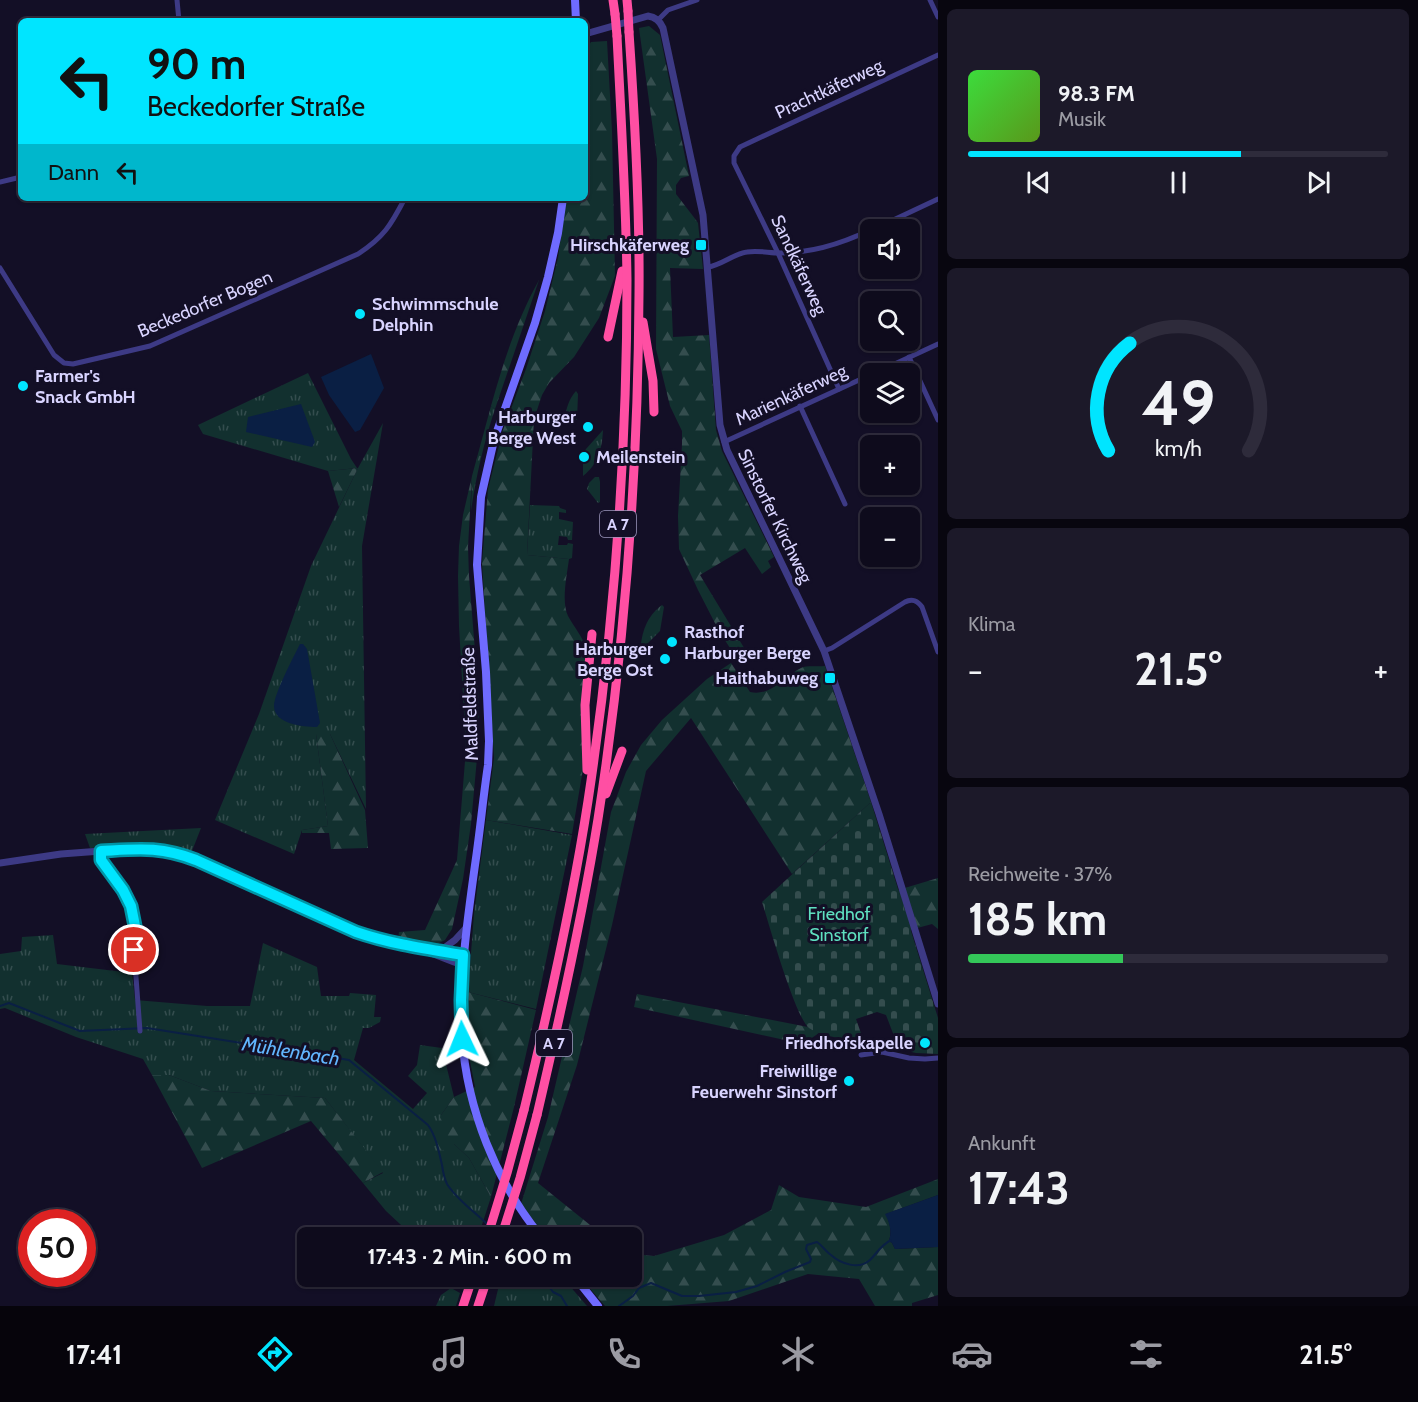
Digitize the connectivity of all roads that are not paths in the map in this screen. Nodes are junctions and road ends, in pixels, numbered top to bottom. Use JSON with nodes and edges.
{"nodes":[{"id":1,"x":177,"y":0,"type":"edge"},
{"id":2,"x":575,"y":0,"type":"edge"},
{"id":3,"x":613,"y":0,"type":"edge"},
{"id":4,"x":627,"y":0,"type":"edge"},
{"id":5,"x":697,"y":0,"type":"edge"},
{"id":6,"x":930,"y":0,"type":"edge"},
{"id":7,"x":938,"y":17,"type":"edge"},
{"id":8,"x":179,"y":18,"type":"edge"},
{"id":9,"x":576,"y":18,"type":"edge"},
{"id":10,"x":660,"y":21,"type":"junction"},
{"id":11,"x":588,"y":33,"type":"edge"},
{"id":12,"x":938,"y":55,"type":"edge"},
{"id":13,"x":735,"y":154,"type":"joint"},
{"id":14,"x":18,"y":178,"type":"edge"},
{"id":15,"x":0,"y":182,"type":"edge"},
{"id":16,"x":938,"y":199,"type":"edge"},
{"id":17,"x":404,"y":201,"type":"edge"},
{"id":18,"x":563,"y":201,"type":"edge"},
{"id":19,"x":895,"y":219,"type":"edge"},
{"id":20,"x":860,"y":235,"type":"edge"},
{"id":21,"x":626,"y":248,"type":"junction"},
{"id":22,"x":778,"y":253,"type":"junction"},
{"id":23,"x":708,"y":267,"type":"junction"},
{"id":24,"x":0,"y":268,"type":"edge"},
{"id":25,"x":639,"y":293,"type":"junction"},
{"id":26,"x":608,"y":337,"type":"dead end"},
{"id":27,"x":938,"y":344,"type":"edge"},
{"id":28,"x":909,"y":357,"type":"junction"},
{"id":29,"x":896,"y":363,"type":"edge"},
{"id":30,"x":860,"y":379,"type":"edge"},
{"id":31,"x":839,"y":389,"type":"junction"},
{"id":32,"x":800,"y":406,"type":"junction"},
{"id":33,"x":654,"y":412,"type":"dead end"},
{"id":34,"x":938,"y":420,"type":"edge"},
{"id":35,"x":724,"y":442,"type":"junction"},
{"id":36,"x":845,"y":504,"type":"dead end"},
{"id":37,"x":592,"y":634,"type":"dead end"},
{"id":38,"x":824,"y":651,"type":"junction"},
{"id":39,"x":938,"y":652,"type":"edge"},
{"id":40,"x":622,"y":751,"type":"dead end"},
{"id":41,"x":588,"y":799,"type":"junction"},
{"id":42,"x":598,"y":820,"type":"junction"},
{"id":43,"x":101,"y":851,"type":"junction"},
{"id":44,"x":0,"y":863,"type":"edge"},
{"id":45,"x":466,"y":928,"type":"junction"},
{"id":46,"x":423,"y":949,"type":"junction"},
{"id":47,"x":440,"y":951,"type":"junction"},
{"id":48,"x":463,"y":955,"type":"junction"},
{"id":49,"x":463,"y":964,"type":"junction"},
{"id":50,"x":938,"y":1004,"type":"edge"},
{"id":51,"x":140,"y":1031,"type":"dead end"},
{"id":52,"x":861,"y":1054,"type":"dead end"},
{"id":53,"x":938,"y":1058,"type":"edge"},
{"id":54,"x":490,"y":1227,"type":"edge"},
{"id":55,"x":504,"y":1227,"type":"edge"},
{"id":56,"x":534,"y":1227,"type":"edge"},
{"id":57,"x":469,"y":1287,"type":"edge"},
{"id":58,"x":484,"y":1287,"type":"edge"},
{"id":59,"x":583,"y":1287,"type":"edge"},
{"id":60,"x":463,"y":1306,"type":"edge"},
{"id":61,"x":478,"y":1306,"type":"edge"},
{"id":62,"x":598,"y":1306,"type":"edge"}],
"edges":[{"from":1,"to":8,"type":"street"},
{"from":2,"to":9,"type":"main road"},
{"from":3,"to":21,"type":"highway","number":"A 7","bridge":true},
{"from":4,"to":25,"type":"highway","number":"A 7","bridge":true},
{"from":5,"to":10,"type":"street"},
{"from":6,"to":7,"type":"street"},
{"from":10,"to":11,"type":"street"},
{"from":10,"to":23,"type":"street","name":"Sinstorfer Kirchweg"},
{"from":12,"to":13,"type":"street","name":"Prachtkäferweg"},
{"from":13,"to":22,"type":"street","name":"Sandkäferweg"},
{"from":14,"to":15,"type":"street"},
{"from":16,"to":19,"type":"street"},
{"from":17,"to":24,"type":"street","name":"Beckedorfer Bogen"},
{"from":18,"to":45,"type":"main road","name":"Maldfeldstraße"},
{"from":20,"to":22,"type":"street"},
{"from":21,"to":26,"type":"highway"},
{"from":21,"to":41,"type":"highway","number":"A 7"},
{"from":22,"to":23,"type":"street"},
{"from":22,"to":31,"type":"street","name":"Sandkäferweg"},
{"from":23,"to":35,"type":"street","name":"Sinstorfer Kirchweg"},
{"from":25,"to":33,"type":"highway"},
{"from":25,"to":42,"type":"highway","number":"A 7"},
{"from":27,"to":28,"type":"street","name":"Marienkäferweg"},
{"from":28,"to":29,"type":"street","name":"Marienkäferweg"},
{"from":28,"to":34,"type":"street"},
{"from":30,"to":31,"type":"street","name":"Marienkäferweg"},
{"from":31,"to":32,"type":"street","name":"Marienkäferweg"},
{"from":32,"to":35,"type":"street","name":"Marienkäferweg"},
{"from":32,"to":36,"type":"street"},
{"from":35,"to":38,"type":"street","name":"Sinstorfer Kirchweg"},
{"from":37,"to":41,"type":"highway"},
{"from":38,"to":39,"type":"street"},
{"from":38,"to":50,"type":"street","name":"Sinstorfer Kirchweg"},
{"from":40,"to":42,"type":"highway"},
{"from":41,"to":54,"type":"highway","number":"A 7","bridge":true},
{"from":42,"to":55,"type":"highway","number":"A 7","bridge":true},
{"from":43,"to":44,"type":"street"},
{"from":43,"to":46,"type":"street"},
{"from":43,"to":51,"type":"street"},
{"from":45,"to":47,"type":"street"},
{"from":45,"to":48,"type":"main road","name":"Maldfeldstraße"},
{"from":46,"to":47,"type":"street"},
{"from":46,"to":49,"type":"street"},
{"from":47,"to":48,"type":"street"},
{"from":48,"to":49,"type":"main road","name":"Maldfeldstraße"},
{"from":49,"to":56,"type":"main road","name":"Maldfeldstraße"},
{"from":52,"to":53,"type":"street"},
{"from":57,"to":60,"type":"highway"},
{"from":58,"to":61,"type":"highway"},
{"from":59,"to":62,"type":"main road"}]}
